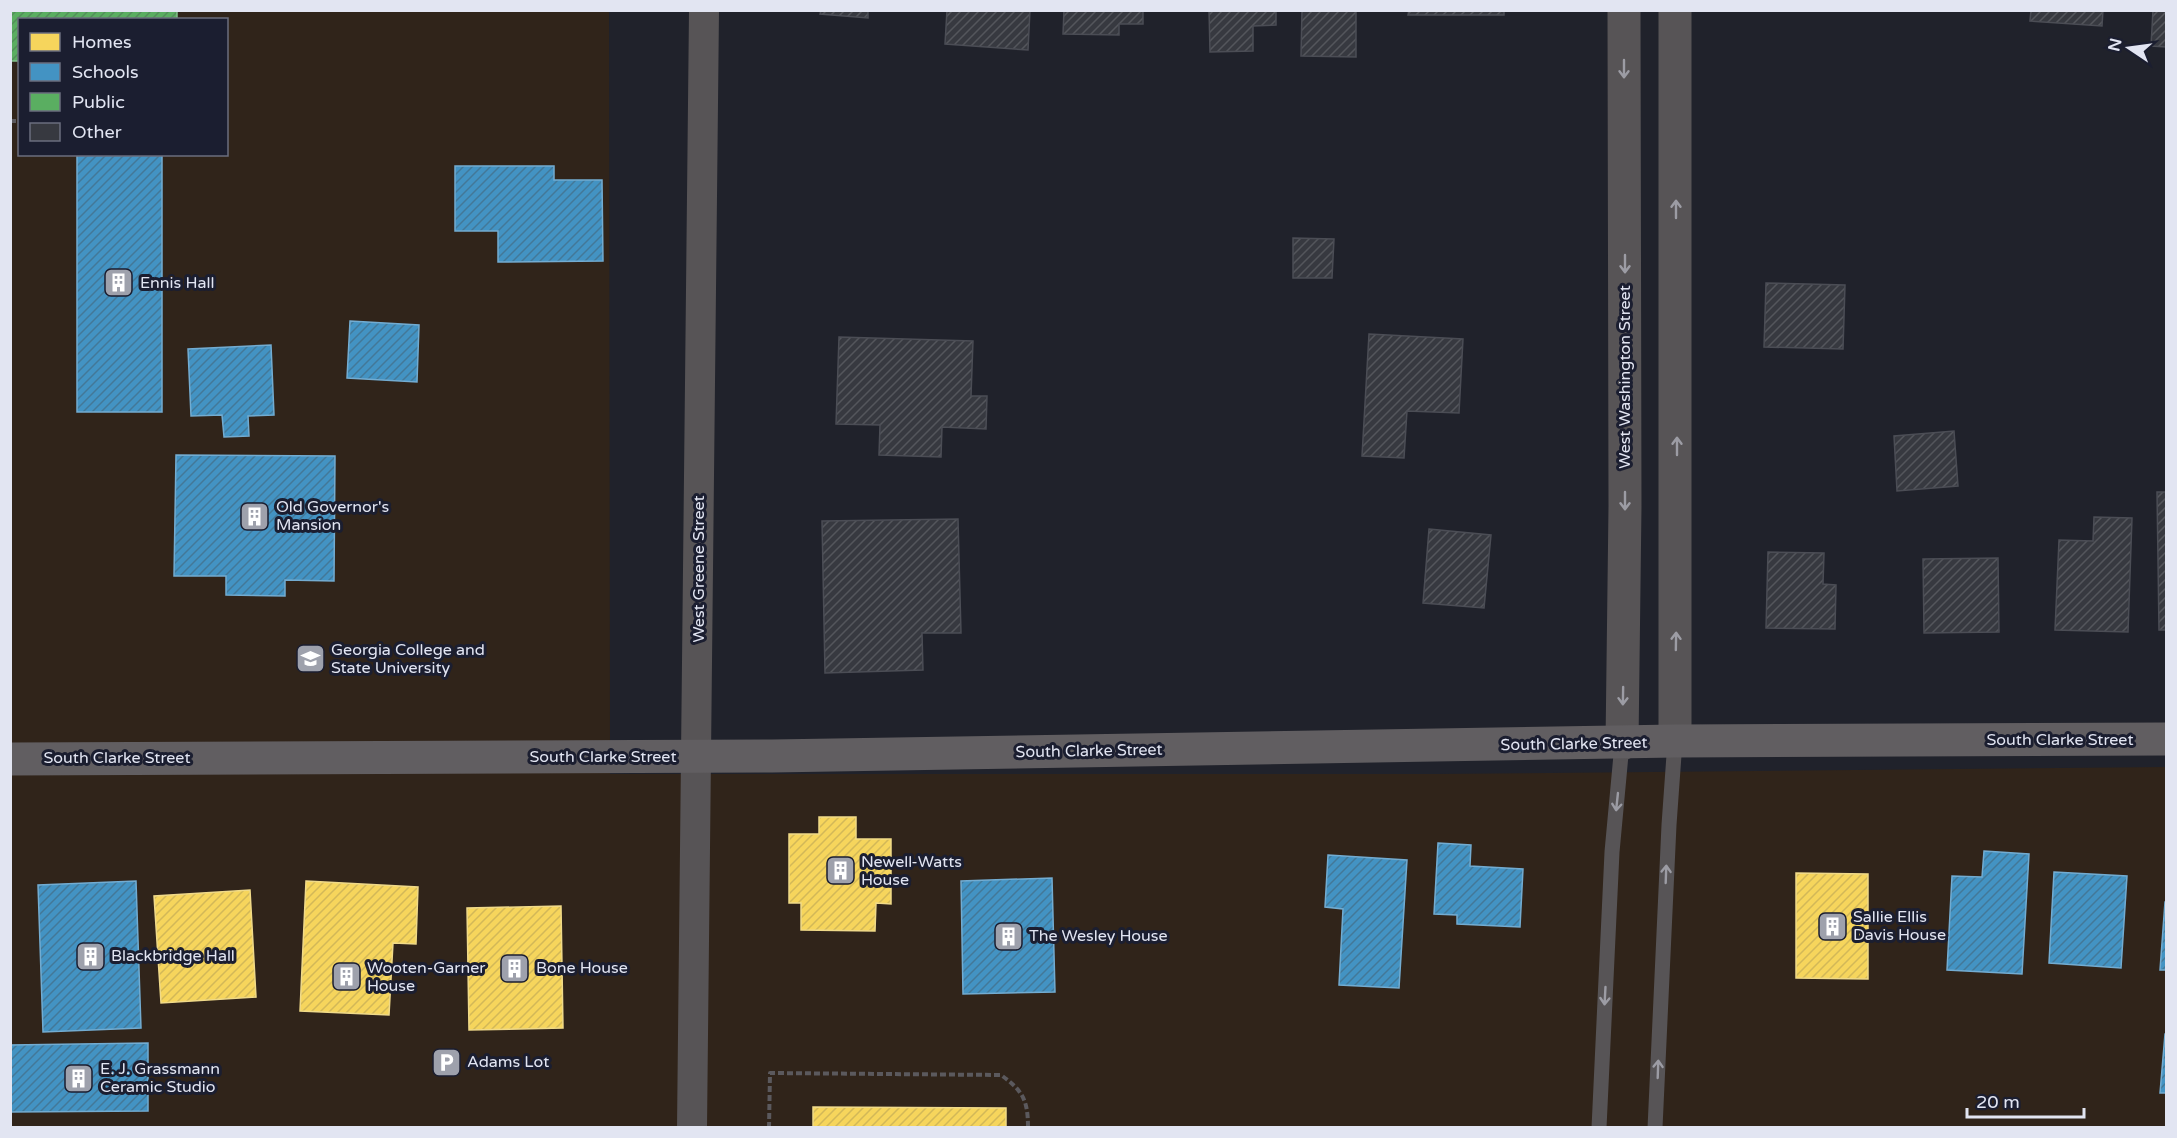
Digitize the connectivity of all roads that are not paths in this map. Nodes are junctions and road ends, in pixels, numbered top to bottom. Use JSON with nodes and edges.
{"nodes":[{"id":1,"x":704,"y":10,"type":"edge"},
{"id":2,"x":1624,"y":10,"type":"edge"},
{"id":3,"x":1675,"y":10,"type":"edge"},
{"id":4,"x":2166,"y":739,"type":"edge"},
{"id":5,"x":1675,"y":741,"type":"junction"},
{"id":6,"x":1622,"y":744,"type":"junction"},
{"id":7,"x":697,"y":756,"type":"junction"},
{"id":8,"x":10,"y":759,"type":"edge"},
{"id":9,"x":692,"y":1128,"type":"edge"},
{"id":10,"x":1599,"y":1128,"type":"edge"},
{"id":11,"x":1655,"y":1128,"type":"edge"}],
"edges":[{"from":1,"to":7,"type":"street","name":"West Greene Street"},
{"from":2,"to":6,"type":"street","name":"West Washington Street","one_way":true},
{"from":5,"to":3,"type":"street","one_way":true},
{"from":4,"to":5,"type":"main road","name":"South Clarke Street"},
{"from":5,"to":6,"type":"main road","name":"South Clarke Street"},
{"from":11,"to":5,"type":"lane","one_way":true},
{"from":6,"to":7,"type":"main road","name":"South Clarke Street"},
{"from":6,"to":10,"type":"lane","one_way":true},
{"from":7,"to":8,"type":"main road","name":"South Clarke Street"},
{"from":7,"to":9,"type":"street","name":"West Greene Street"}]}
